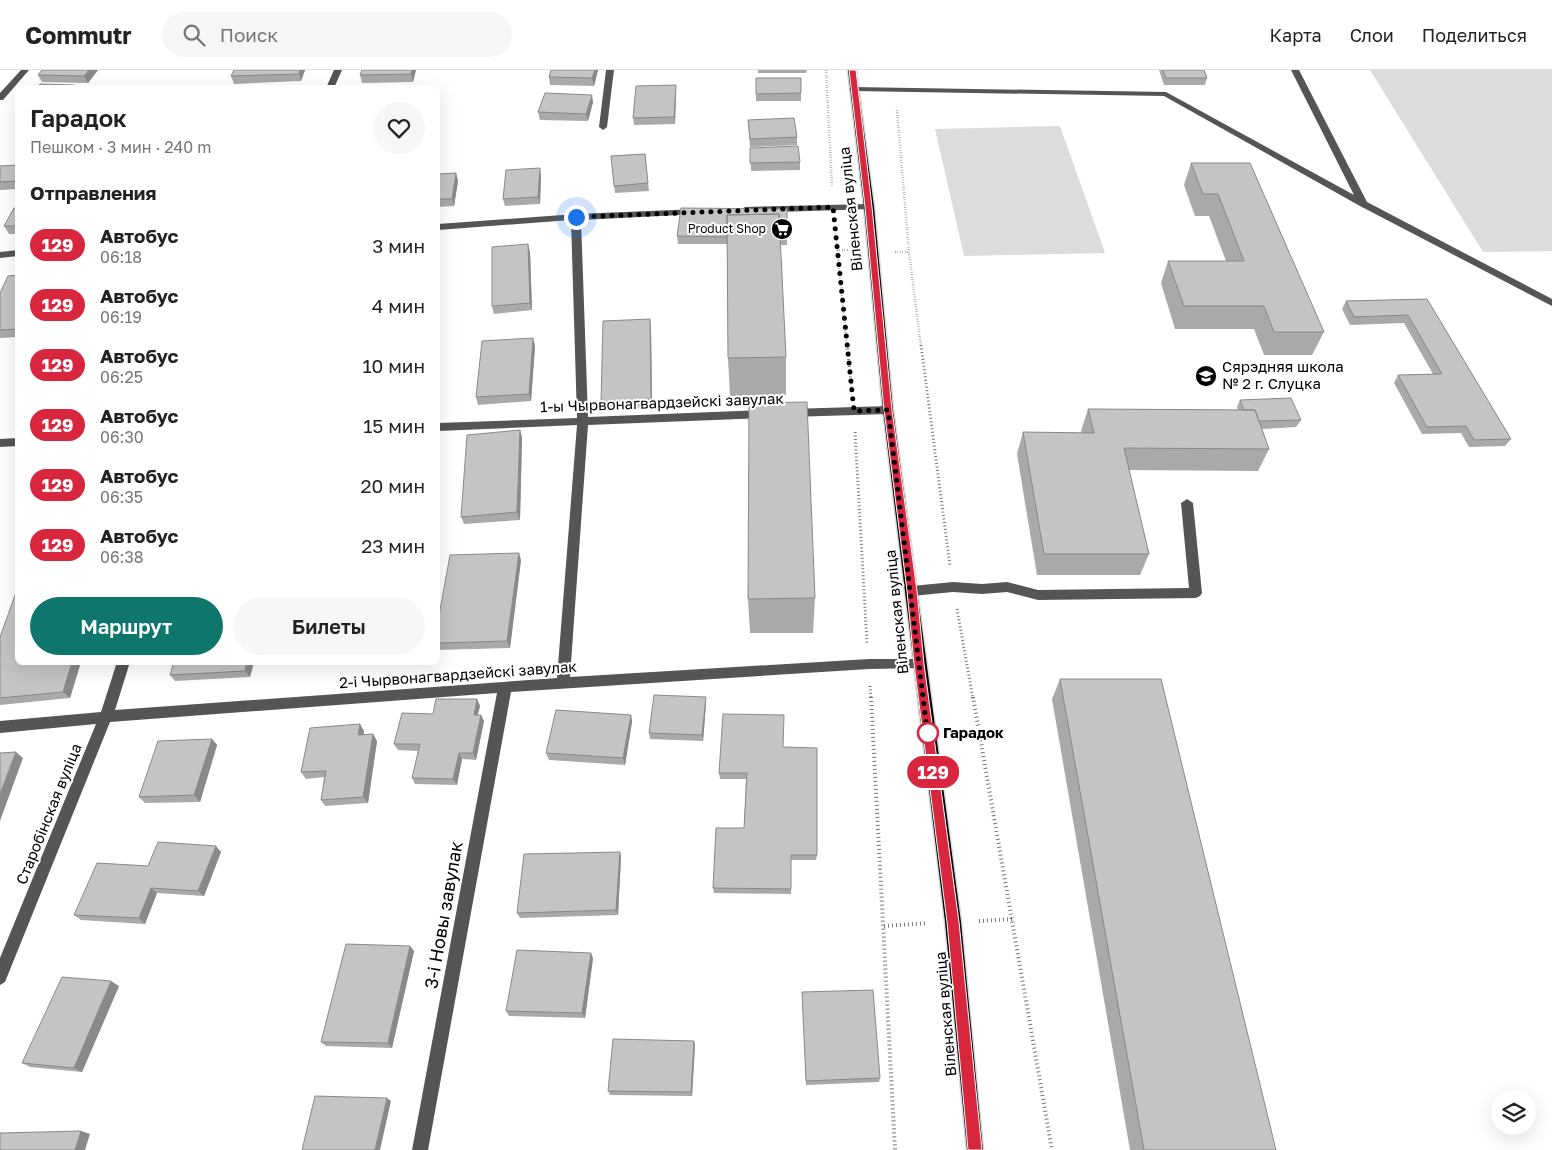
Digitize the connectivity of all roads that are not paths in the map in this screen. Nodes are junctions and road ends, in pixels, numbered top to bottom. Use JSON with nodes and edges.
{"nodes":[{"id":1,"x":25,"y":70,"type":"edge"},
{"id":2,"x":338,"y":70,"type":"edge"},
{"id":3,"x":610,"y":70,"type":"edge"},
{"id":4,"x":852,"y":70,"type":"edge"},
{"id":5,"x":1296,"y":70,"type":"edge"},
{"id":6,"x":331,"y":85,"type":"edge"},
{"id":7,"x":853,"y":89,"type":"junction"},
{"id":8,"x":0,"y":98,"type":"edge"},
{"id":9,"x":603,"y":127,"type":"dead end"},
{"id":10,"x":1364,"y":204,"type":"junction"},
{"id":11,"x":868,"y":207,"type":"junction"},
{"id":12,"x":739,"y":210,"type":"edge"},
{"id":13,"x":710,"y":211,"type":"edge"},
{"id":14,"x":576,"y":217,"type":"junction"},
{"id":15,"x":440,"y":227,"type":"edge"},
{"id":16,"x":15,"y":253,"type":"edge"},
{"id":17,"x":0,"y":255,"type":"edge"},
{"id":18,"x":1552,"y":303,"type":"edge"},
{"id":19,"x":888,"y":410,"type":"junction"},
{"id":20,"x":583,"y":422,"type":"junction"},
{"id":21,"x":440,"y":427,"type":"edge"},
{"id":22,"x":0,"y":442,"type":"edge"},
{"id":23,"x":15,"y":442,"type":"edge"},
{"id":24,"x":1187,"y":503,"type":"dead end"},
{"id":25,"x":912,"y":591,"type":"junction"},
{"id":26,"x":919,"y":664,"type":"junction"},
{"id":27,"x":123,"y":665,"type":"edge"},
{"id":28,"x":563,"y":684,"type":"junction"},
{"id":29,"x":505,"y":688,"type":"junction"},
{"id":30,"x":106,"y":716,"type":"junction"},
{"id":31,"x":0,"y":727,"type":"edge"},
{"id":32,"x":5,"y":952,"type":"edge"},
{"id":33,"x":0,"y":977,"type":"edge"},
{"id":34,"x":420,"y":1150,"type":"edge"},
{"id":35,"x":975,"y":1150,"type":"edge"}],
"edges":[{"from":1,"to":8,"type":"street"},
{"from":2,"to":6,"type":"street"},
{"from":3,"to":9,"type":"street"},
{"from":4,"to":7,"type":"main road","name":"Віленская вуліца"},
{"from":5,"to":10,"type":"street"},
{"from":7,"to":10,"type":"street"},
{"from":7,"to":11,"type":"main road","name":"Віленская вуліца"},
{"from":10,"to":18,"type":"street"},
{"from":11,"to":12,"type":"street"},
{"from":11,"to":19,"type":"main road","name":"Віленская вуліца"},
{"from":13,"to":14,"type":"street"},
{"from":14,"to":15,"type":"street"},
{"from":14,"to":20,"type":"street"},
{"from":16,"to":17,"type":"street"},
{"from":19,"to":20,"type":"street","name":"1-ы Чырвонагвардзейскі завулак"},
{"from":19,"to":25,"type":"main road","name":"Віленская вуліца"},
{"from":20,"to":21,"type":"street","name":"1-ы Чырвонагвардзейскі завулак"},
{"from":20,"to":28,"type":"street"},
{"from":22,"to":23,"type":"street"},
{"from":24,"to":25,"type":"street"},
{"from":25,"to":26,"type":"main road","name":"Віленская вуліца"},
{"from":26,"to":28,"type":"street","name":"2-і Чырвонагвардзейскі завулак"},
{"from":26,"to":35,"type":"main road","name":"Віленская вуліца"},
{"from":27,"to":30,"type":"street","name":"Старобінская вуліца"},
{"from":28,"to":29,"type":"street","name":"2-і Чырвонагвардзейскі завулак"},
{"from":29,"to":30,"type":"street","name":"2-і Чырвонагвардзейскі завулак"},
{"from":29,"to":34,"type":"street","name":"3-і Новы завулак"},
{"from":30,"to":31,"type":"street","name":"2-і Чырвонагвардзейскі завулак"},
{"from":30,"to":32,"type":"street","name":"Старобінская вуліца"},
{"from":32,"to":33,"type":"street","name":"Старобінская вуліца"}]}
